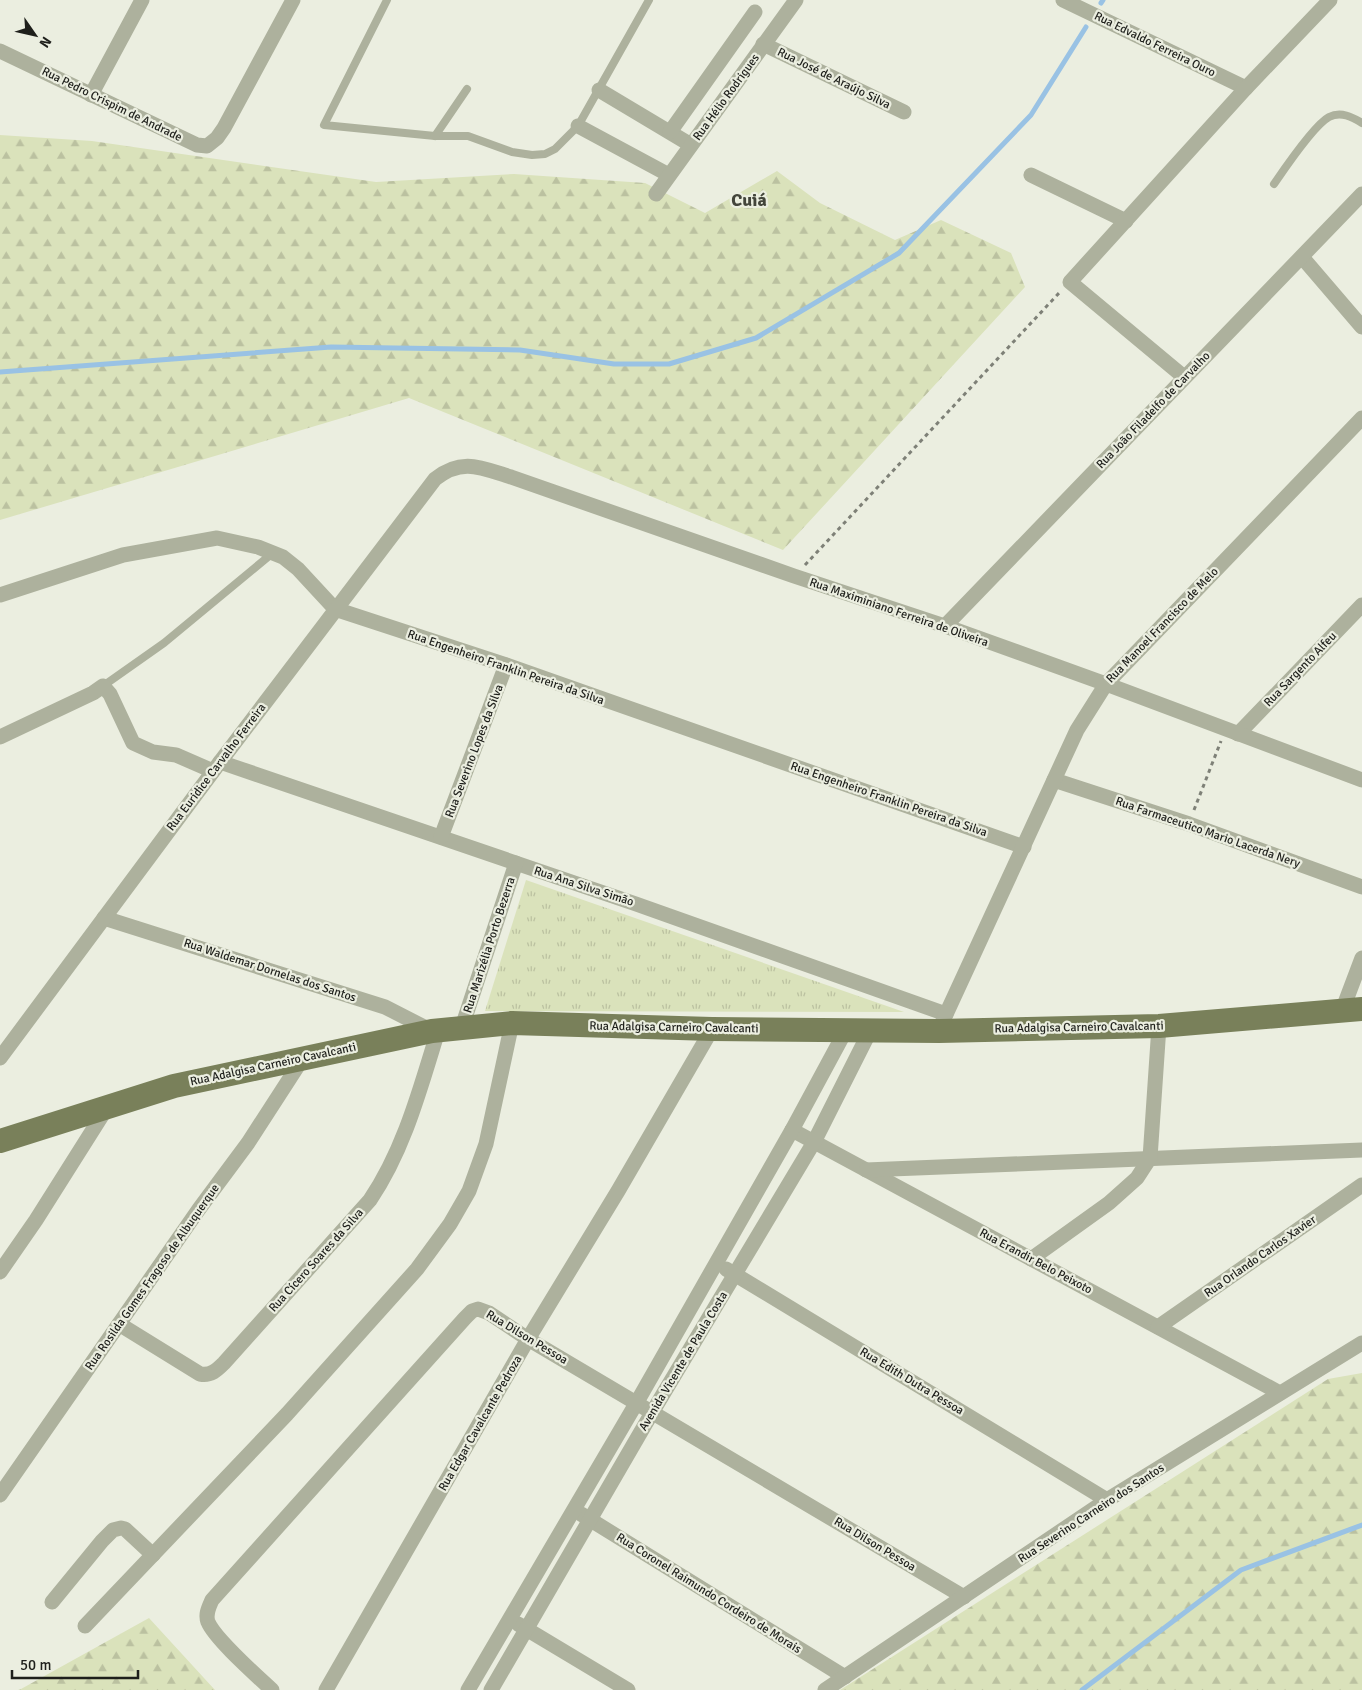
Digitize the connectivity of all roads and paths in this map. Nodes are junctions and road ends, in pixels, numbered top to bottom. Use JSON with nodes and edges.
{"nodes":[{"id":1,"x":142,"y":0,"type":"edge"},
{"id":2,"x":293,"y":0,"type":"edge"},
{"id":3,"x":387,"y":0,"type":"edge"},
{"id":4,"x":650,"y":0,"type":"edge"},
{"id":5,"x":796,"y":0,"type":"edge"},
{"id":6,"x":1063,"y":0,"type":"edge"},
{"id":7,"x":1330,"y":0,"type":"edge"},
{"id":8,"x":755,"y":12,"type":"dead end"},
{"id":9,"x":763,"y":44,"type":"junction"},
{"id":10,"x":0,"y":51,"type":"edge"},
{"id":11,"x":1246,"y":88,"type":"junction"},
{"id":12,"x":467,"y":89,"type":"dead end"},
{"id":13,"x":598,"y":90,"type":"junction"},
{"id":14,"x":91,"y":95,"type":"junction"},
{"id":15,"x":904,"y":112,"type":"dead end"},
{"id":16,"x":1362,"y":123,"type":"edge"},
{"id":17,"x":578,"y":126,"type":"junction"},
{"id":18,"x":670,"y":132,"type":"junction"},
{"id":19,"x":435,"y":136,"type":"junction"},
{"id":20,"x":691,"y":145,"type":"junction"},
{"id":21,"x":670,"y":175,"type":"junction"},
{"id":22,"x":1030,"y":175,"type":"dead end"},
{"id":23,"x":1274,"y":184,"type":"dead end"},
{"id":24,"x":656,"y":194,"type":"dead end"},
{"id":25,"x":1362,"y":194,"type":"edge"},
{"id":26,"x":1126,"y":221,"type":"junction"},
{"id":27,"x":1302,"y":257,"type":"junction"},
{"id":28,"x":1070,"y":282,"type":"junction"},
{"id":29,"x":1362,"y":327,"type":"edge"},
{"id":30,"x":1184,"y":377,"type":"junction"},
{"id":31,"x":1362,"y":418,"type":"edge"},
{"id":32,"x":435,"y":479,"type":"joint"},
{"id":33,"x":274,"y":552,"type":"junction"},
{"id":34,"x":794,"y":576,"type":"junction"},
{"id":35,"x":0,"y":596,"type":"edge"},
{"id":36,"x":1362,"y":605,"type":"edge"},
{"id":37,"x":335,"y":609,"type":"junction"},
{"id":38,"x":945,"y":626,"type":"junction"},
{"id":39,"x":506,"y":666,"type":"junction"},
{"id":40,"x":1106,"y":684,"type":"junction"},
{"id":41,"x":103,"y":686,"type":"junction"},
{"id":42,"x":1231,"y":731,"type":"junction"},
{"id":43,"x":0,"y":738,"type":"edge"},
{"id":44,"x":217,"y":766,"type":"junction"},
{"id":45,"x":1054,"y":780,"type":"junction"},
{"id":46,"x":1362,"y":780,"type":"edge"},
{"id":47,"x":1189,"y":824,"type":"junction"},
{"id":48,"x":441,"y":837,"type":"junction"},
{"id":49,"x":1024,"y":847,"type":"junction"},
{"id":50,"x":516,"y":864,"type":"junction"},
{"id":51,"x":1362,"y":887,"type":"edge"},
{"id":52,"x":104,"y":918,"type":"junction"},
{"id":53,"x":1362,"y":958,"type":"edge"},
{"id":54,"x":1352,"y":1010,"type":"edge"},
{"id":55,"x":942,"y":1023,"type":"junction"},
{"id":56,"x":512,"y":1024,"type":"junction"},
{"id":57,"x":1159,"y":1026,"type":"junction"},
{"id":58,"x":462,"y":1027,"type":"junction"},
{"id":59,"x":712,"y":1029,"type":"junction"},
{"id":60,"x":846,"y":1030,"type":"junction"},
{"id":61,"x":870,"y":1030,"type":"junction"},
{"id":62,"x":435,"y":1031,"type":"junction"},
{"id":63,"x":0,"y":1058,"type":"edge"},
{"id":64,"x":303,"y":1058,"type":"junction"},
{"id":65,"x":109,"y":1105,"type":"junction"},
{"id":66,"x":792,"y":1130,"type":"junction"},
{"id":67,"x":0,"y":1141,"type":"edge"},
{"id":68,"x":814,"y":1142,"type":"junction"},
{"id":69,"x":1362,"y":1150,"type":"edge"},
{"id":70,"x":1150,"y":1158,"type":"junction"},
{"id":71,"x":866,"y":1170,"type":"junction"},
{"id":72,"x":1362,"y":1185,"type":"edge"},
{"id":73,"x":1031,"y":1258,"type":"junction"},
{"id":74,"x":716,"y":1264,"type":"junction"},
{"id":75,"x":0,"y":1272,"type":"edge"},
{"id":76,"x":735,"y":1273,"type":"junction"},
{"id":77,"x":119,"y":1324,"type":"junction"},
{"id":78,"x":1158,"y":1327,"type":"junction"},
{"id":79,"x":528,"y":1338,"type":"junction"},
{"id":80,"x":1362,"y":1342,"type":"edge"},
{"id":81,"x":1280,"y":1393,"type":"junction"},
{"id":82,"x":637,"y":1402,"type":"junction"},
{"id":83,"x":653,"y":1411,"type":"junction"},
{"id":84,"x":0,"y":1495,"type":"edge"},
{"id":85,"x":1107,"y":1500,"type":"junction"},
{"id":86,"x":574,"y":1510,"type":"junction"},
{"id":87,"x":590,"y":1519,"type":"junction"},
{"id":88,"x":154,"y":1554,"type":"junction"},
{"id":89,"x":964,"y":1597,"type":"junction"},
{"id":90,"x":52,"y":1602,"type":"dead end"},
{"id":91,"x":510,"y":1620,"type":"junction"},
{"id":92,"x":85,"y":1626,"type":"dead end"},
{"id":93,"x":526,"y":1629,"type":"junction"},
{"id":94,"x":845,"y":1677,"type":"junction"},
{"id":95,"x":272,"y":1690,"type":"edge"},
{"id":96,"x":326,"y":1690,"type":"edge"},
{"id":97,"x":468,"y":1690,"type":"edge"},
{"id":98,"x":491,"y":1690,"type":"edge"},
{"id":99,"x":628,"y":1690,"type":"edge"},
{"id":100,"x":825,"y":1690,"type":"edge"}],
"edges":[{"from":1,"to":14,"type":"street"},
{"from":2,"to":14,"type":"street","name":"Rua Pedro Crispim de Andrade"},
{"from":3,"to":19,"type":"lane"},
{"from":4,"to":13,"type":"lane"},
{"from":5,"to":9,"type":"street","name":"Rua Hélio Rodrigues"},
{"from":6,"to":11,"type":"street","name":"Rua Edvaldo Ferreira Ouro"},
{"from":7,"to":11,"type":"street"},
{"from":8,"to":18,"type":"street"},
{"from":9,"to":15,"type":"street","name":"Rua José de Araújo Silva"},
{"from":9,"to":20,"type":"street","name":"Rua Hélio Rodrigues"},
{"from":10,"to":14,"type":"street","name":"Rua Pedro Crispim de Andrade"},
{"from":11,"to":26,"type":"street"},
{"from":12,"to":19,"type":"lane"},
{"from":13,"to":17,"type":"lane"},
{"from":13,"to":18,"type":"street"},
{"from":16,"to":23,"type":"lane"},
{"from":17,"to":19,"type":"lane"},
{"from":17,"to":21,"type":"street"},
{"from":18,"to":20,"type":"street"},
{"from":20,"to":21,"type":"street","name":"Rua Hélio Rodrigues"},
{"from":21,"to":24,"type":"street","name":"Rua Hélio Rodrigues"},
{"from":22,"to":26,"type":"street"},
{"from":25,"to":27,"type":"street","name":"Rua João Filadelfo de Carvalho"},
{"from":26,"to":28,"type":"street"},
{"from":27,"to":29,"type":"street"},
{"from":27,"to":30,"type":"street","name":"Rua João Filadelfo de Carvalho"},
{"from":28,"to":30,"type":"street"},
{"from":28,"to":34,"type":"path"},
{"from":30,"to":38,"type":"street","name":"Rua João Filadelfo de Carvalho"},
{"from":31,"to":40,"type":"street","name":"Rua Manoel Francisco de Melo"},
{"from":32,"to":34,"type":"street","name":"Rua Maximiniano Ferreira de Oliveira"},
{"from":32,"to":37,"type":"street","name":"Rua Euridice Carvalho Ferreira"},
{"from":33,"to":35,"type":"street","name":"Rua Engenheiro Franklin Pereira da Silva"},
{"from":33,"to":37,"type":"street","name":"Rua Engenheiro Franklin Pereira da Silva"},
{"from":33,"to":41,"type":"lane"},
{"from":34,"to":38,"type":"street","name":"Rua Maximiniano Ferreira de Oliveira"},
{"from":36,"to":42,"type":"street","name":"Rua Sargento Alfeu"},
{"from":37,"to":39,"type":"street","name":"Rua Engenheiro Franklin Pereira da Silva"},
{"from":37,"to":44,"type":"street","name":"Rua Euridice Carvalho Ferreira"},
{"from":38,"to":40,"type":"street","name":"Rua Maximiniano Ferreira de Oliveira"},
{"from":39,"to":48,"type":"street","name":"Rua Severino Lopes da Silva"},
{"from":39,"to":49,"type":"street","name":"Rua Engenheiro Franklin Pereira da Silva"},
{"from":40,"to":42,"type":"street","name":"Rua Maximiniano Ferreira de Oliveira"},
{"from":40,"to":45,"type":"street","name":"Rua Manoel Francisco de Melo"},
{"from":41,"to":43,"type":"street"},
{"from":41,"to":44,"type":"street","name":"Rua Ana Silva Simão"},
{"from":42,"to":46,"type":"street","name":"Rua Maximiniano Ferreira de Oliveira"},
{"from":42,"to":47,"type":"path"},
{"from":44,"to":48,"type":"street","name":"Rua Ana Silva Simão"},
{"from":44,"to":52,"type":"street","name":"Rua Euridice Carvalho Ferreira"},
{"from":45,"to":47,"type":"street","name":"Rua Farmaceutico Mario Lacerda Nery"},
{"from":45,"to":49,"type":"street","name":"Rua Manoel Francisco de Melo"},
{"from":47,"to":51,"type":"street","name":"Rua Farmaceutico Mario Lacerda Nery"},
{"from":48,"to":50,"type":"street","name":"Rua Ana Silva Simão"},
{"from":49,"to":55,"type":"street","name":"Rua Manoel Francisco de Melo"},
{"from":50,"to":55,"type":"street","name":"Rua Ana Silva Simão"},
{"from":50,"to":58,"type":"street","name":"Rua Marizélia Porto Bezerra"},
{"from":52,"to":62,"type":"street","name":"Rua Waldemar Dornelas dos Santos"},
{"from":52,"to":63,"type":"street","name":"Rua Euridice Carvalho Ferreira"},
{"from":53,"to":54,"type":"street"},
{"from":54,"to":57,"type":"main road","name":"Rua Adalgisa Carneiro Cavalcanti"},
{"from":55,"to":57,"type":"main road","name":"Rua Adalgisa Carneiro Cavalcanti"},
{"from":55,"to":61,"type":"main road","name":"Rua Adalgisa Carneiro Cavalcanti"},
{"from":56,"to":58,"type":"main road","name":"Rua Adalgisa Carneiro Cavalcanti"},
{"from":56,"to":59,"type":"main road","name":"Rua Adalgisa Carneiro Cavalcanti"},
{"from":56,"to":88,"type":"street"},
{"from":57,"to":70,"type":"street"},
{"from":58,"to":62,"type":"main road","name":"Rua Adalgisa Carneiro Cavalcanti"},
{"from":59,"to":60,"type":"main road","name":"Rua Adalgisa Carneiro Cavalcanti"},
{"from":59,"to":79,"type":"street","name":"Rua Edgar Cavalcante Pedroza"},
{"from":60,"to":61,"type":"main road","name":"Rua Adalgisa Carneiro Cavalcanti"},
{"from":60,"to":66,"type":"street","name":"Avenida Vicente de Paula Costa"},
{"from":61,"to":68,"type":"street","name":"Avenida Vicente de Paula Costa"},
{"from":62,"to":64,"type":"main road","name":"Rua Adalgisa Carneiro Cavalcanti"},
{"from":62,"to":77,"type":"street","name":"Rua Cícero Soares da Silva"},
{"from":64,"to":65,"type":"main road","name":"Rua Adalgisa Carneiro Cavalcanti"},
{"from":64,"to":77,"type":"street","name":"Rua Rosilda Gomes Fragoso de Albuquerque"},
{"from":65,"to":67,"type":"main road","name":"Rua Adalgisa Carneiro Cavalcanti"},
{"from":65,"to":75,"type":"street"},
{"from":66,"to":68,"type":"street","name":"Rua Erandir Belo Peixoto"},
{"from":66,"to":74,"type":"street","name":"Avenida Vicente de Paula Costa"},
{"from":68,"to":71,"type":"street","name":"Rua Erandir Belo Peixoto"},
{"from":68,"to":76,"type":"street","name":"Avenida Vicente de Paula Costa"},
{"from":69,"to":70,"type":"street"},
{"from":70,"to":71,"type":"street"},
{"from":70,"to":73,"type":"street"},
{"from":71,"to":73,"type":"street","name":"Rua Erandir Belo Peixoto"},
{"from":72,"to":78,"type":"street","name":"Rua Orlando Carlos Xavier"},
{"from":73,"to":78,"type":"street","name":"Rua Erandir Belo Peixoto"},
{"from":74,"to":76,"type":"street","name":"Rua Edith Dutra Pessoa"},
{"from":74,"to":82,"type":"street","name":"Avenida Vicente de Paula Costa"},
{"from":76,"to":83,"type":"street","name":"Avenida Vicente de Paula Costa"},
{"from":76,"to":85,"type":"street","name":"Rua Edith Dutra Pessoa"},
{"from":77,"to":84,"type":"street","name":"Rua Rosilda Gomes Fragoso de Albuquerque"},
{"from":78,"to":81,"type":"street","name":"Rua Erandir Belo Peixoto"},
{"from":79,"to":82,"type":"street","name":"Rua Dilson Pessoa"},
{"from":79,"to":95,"type":"street","name":"Rua Dilson Pessoa"},
{"from":79,"to":96,"type":"street","name":"Rua Edgar Cavalcante Pedroza"},
{"from":80,"to":81,"type":"street","name":"Rua Severino Carneiro dos Santos"},
{"from":81,"to":85,"type":"street","name":"Rua Severino Carneiro dos Santos"},
{"from":82,"to":83,"type":"street","name":"Rua Dilson Pessoa"},
{"from":82,"to":86,"type":"street","name":"Avenida Vicente de Paula Costa"},
{"from":83,"to":87,"type":"street","name":"Avenida Vicente de Paula Costa"},
{"from":83,"to":89,"type":"street","name":"Rua Dilson Pessoa"},
{"from":85,"to":89,"type":"street","name":"Rua Severino Carneiro dos Santos"},
{"from":86,"to":87,"type":"street","name":"Rua Coronel Raimundo Cordeiro de Morais"},
{"from":86,"to":91,"type":"street","name":"Avenida Vicente de Paula Costa"},
{"from":87,"to":93,"type":"street","name":"Avenida Vicente de Paula Costa"},
{"from":87,"to":94,"type":"street","name":"Rua Coronel Raimundo Cordeiro de Morais"},
{"from":88,"to":90,"type":"street"},
{"from":88,"to":92,"type":"street"},
{"from":89,"to":94,"type":"street","name":"Rua Severino Carneiro dos Santos"},
{"from":91,"to":93,"type":"street"},
{"from":91,"to":97,"type":"street","name":"Avenida Vicente de Paula Costa"},
{"from":93,"to":98,"type":"street","name":"Avenida Vicente de Paula Costa"},
{"from":93,"to":99,"type":"street"},
{"from":94,"to":100,"type":"street","name":"Rua Severino Carneiro dos Santos"}]}
